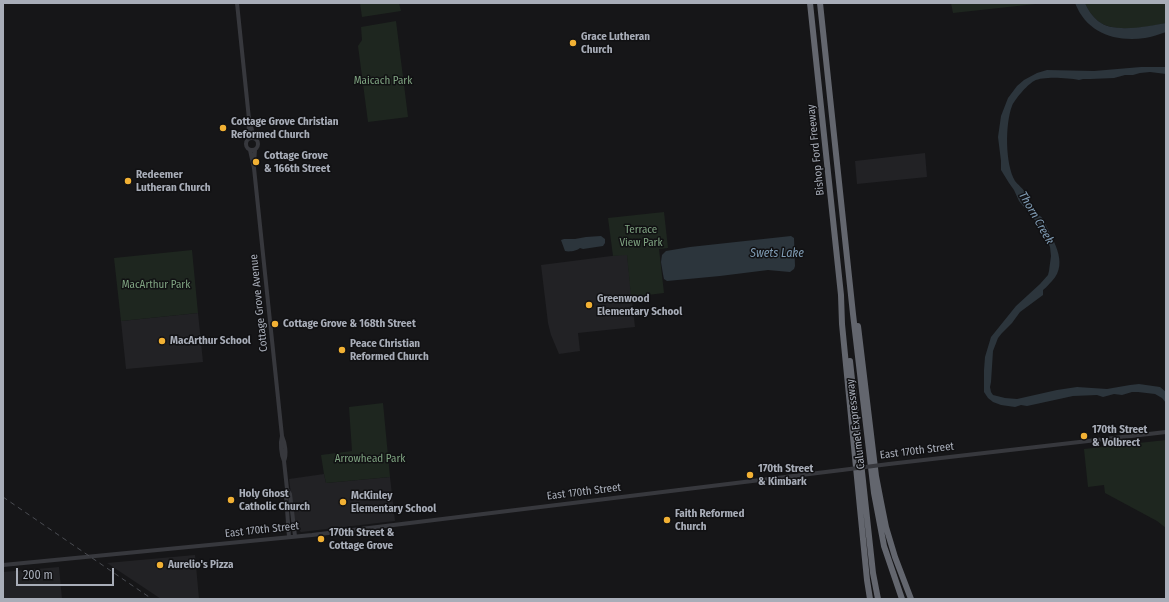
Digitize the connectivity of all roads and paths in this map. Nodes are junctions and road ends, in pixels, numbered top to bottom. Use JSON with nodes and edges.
{"nodes":[{"id":1,"x":237,"y":3,"type":"edge"},
{"id":2,"x":810,"y":3,"type":"edge"},
{"id":3,"x":820,"y":3,"type":"edge"},
{"id":4,"x":249,"y":119,"type":"junction"},
{"id":5,"x":254,"y":138,"type":"junction"},
{"id":6,"x":248,"y":139,"type":"junction"},
{"id":7,"x":250,"y":150,"type":"junction"},
{"id":8,"x":255,"y":150,"type":"junction"},
{"id":9,"x":254,"y":168,"type":"junction"},
{"id":10,"x":846,"y":243,"type":"junction"},
{"id":11,"x":841,"y":294,"type":"junction"},
{"id":12,"x":1166,"y":432,"type":"edge"},
{"id":13,"x":287,"y":489,"type":"junction"},
{"id":14,"x":295,"y":536,"type":"junction"},
{"id":15,"x":289,"y":537,"type":"junction"},
{"id":16,"x":3,"y":565,"type":"edge"},
{"id":17,"x":870,"y":599,"type":"edge"},
{"id":18,"x":878,"y":599,"type":"edge"},
{"id":19,"x":902,"y":599,"type":"edge"},
{"id":20,"x":911,"y":599,"type":"edge"}],
"edges":[{"from":1,"to":4,"type":"street"},
{"from":2,"to":11,"type":"highway","name":"Bishop Ford Freeway"},
{"from":3,"to":10,"type":"highway","name":"Bishop Ford Freeway"},
{"from":4,"to":5,"type":"street"},
{"from":4,"to":6,"type":"street"},
{"from":5,"to":6,"type":"street"},
{"from":5,"to":8,"type":"street"},
{"from":6,"to":7,"type":"street"},
{"from":7,"to":8,"type":"street"},
{"from":7,"to":9,"type":"street","name":"Cottage Grove Avenue"},
{"from":8,"to":9,"type":"street","name":"Cottage Grove Avenue"},
{"from":9,"to":13,"type":"street","name":"Cottage Grove Avenue"},
{"from":10,"to":19,"type":"highway","name":"Calumet Expressway"},
{"from":10,"to":20,"type":"highway"},
{"from":11,"to":17,"type":"highway"},
{"from":11,"to":18,"type":"highway"},
{"from":12,"to":14,"type":"street","name":"East 170th Street","bridge":true},
{"from":13,"to":14,"type":"street","name":"Cottage Grove Avenue"},
{"from":13,"to":15,"type":"street","name":"Cottage Grove Avenue"},
{"from":14,"to":15,"type":"street","name":"East 170th Street"},
{"from":15,"to":16,"type":"street","name":"East 170th Street"}]}
